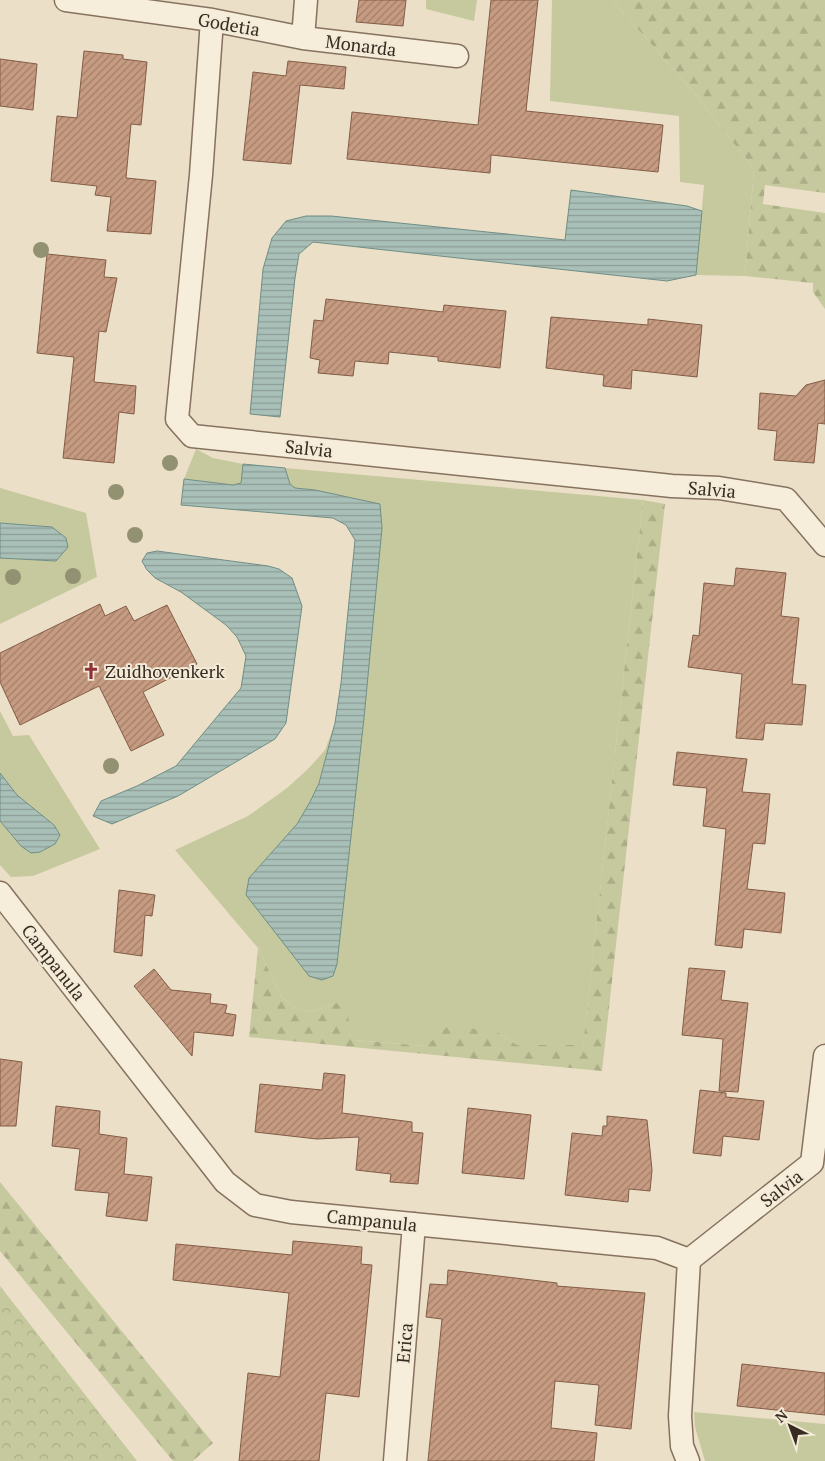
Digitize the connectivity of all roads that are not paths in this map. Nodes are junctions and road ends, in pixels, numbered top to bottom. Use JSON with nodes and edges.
{"nodes":[{"id":1,"x":66,"y":0,"type":"edge"},
{"id":2,"x":306,"y":0,"type":"edge"},
{"id":3,"x":212,"y":20,"type":"junction"},
{"id":4,"x":304,"y":38,"type":"junction"},
{"id":5,"x":457,"y":56,"type":"dead end"},
{"id":6,"x":825,"y":546,"type":"edge"},
{"id":7,"x":0,"y":893,"type":"edge"},
{"id":8,"x":825,"y":1056,"type":"edge"},
{"id":9,"x":414,"y":1224,"type":"junction"},
{"id":10,"x":689,"y":1260,"type":"junction"},
{"id":11,"x":395,"y":1461,"type":"edge"},
{"id":12,"x":688,"y":1461,"type":"edge"}],
"edges":[{"from":1,"to":3,"type":"street","name":"Godetia"},
{"from":2,"to":4,"type":"street","name":"Monarda"},
{"from":3,"to":4,"type":"street","name":"Godetia"},
{"from":3,"to":6,"type":"street","name":"Salvia"},
{"from":4,"to":5,"type":"street","name":"Monarda"},
{"from":7,"to":9,"type":"street","name":"Campanula"},
{"from":8,"to":10,"type":"street","name":"Salvia"},
{"from":9,"to":10,"type":"street","name":"Campanula"},
{"from":9,"to":11,"type":"street","name":"Erica"},
{"from":10,"to":12,"type":"street"}]}
